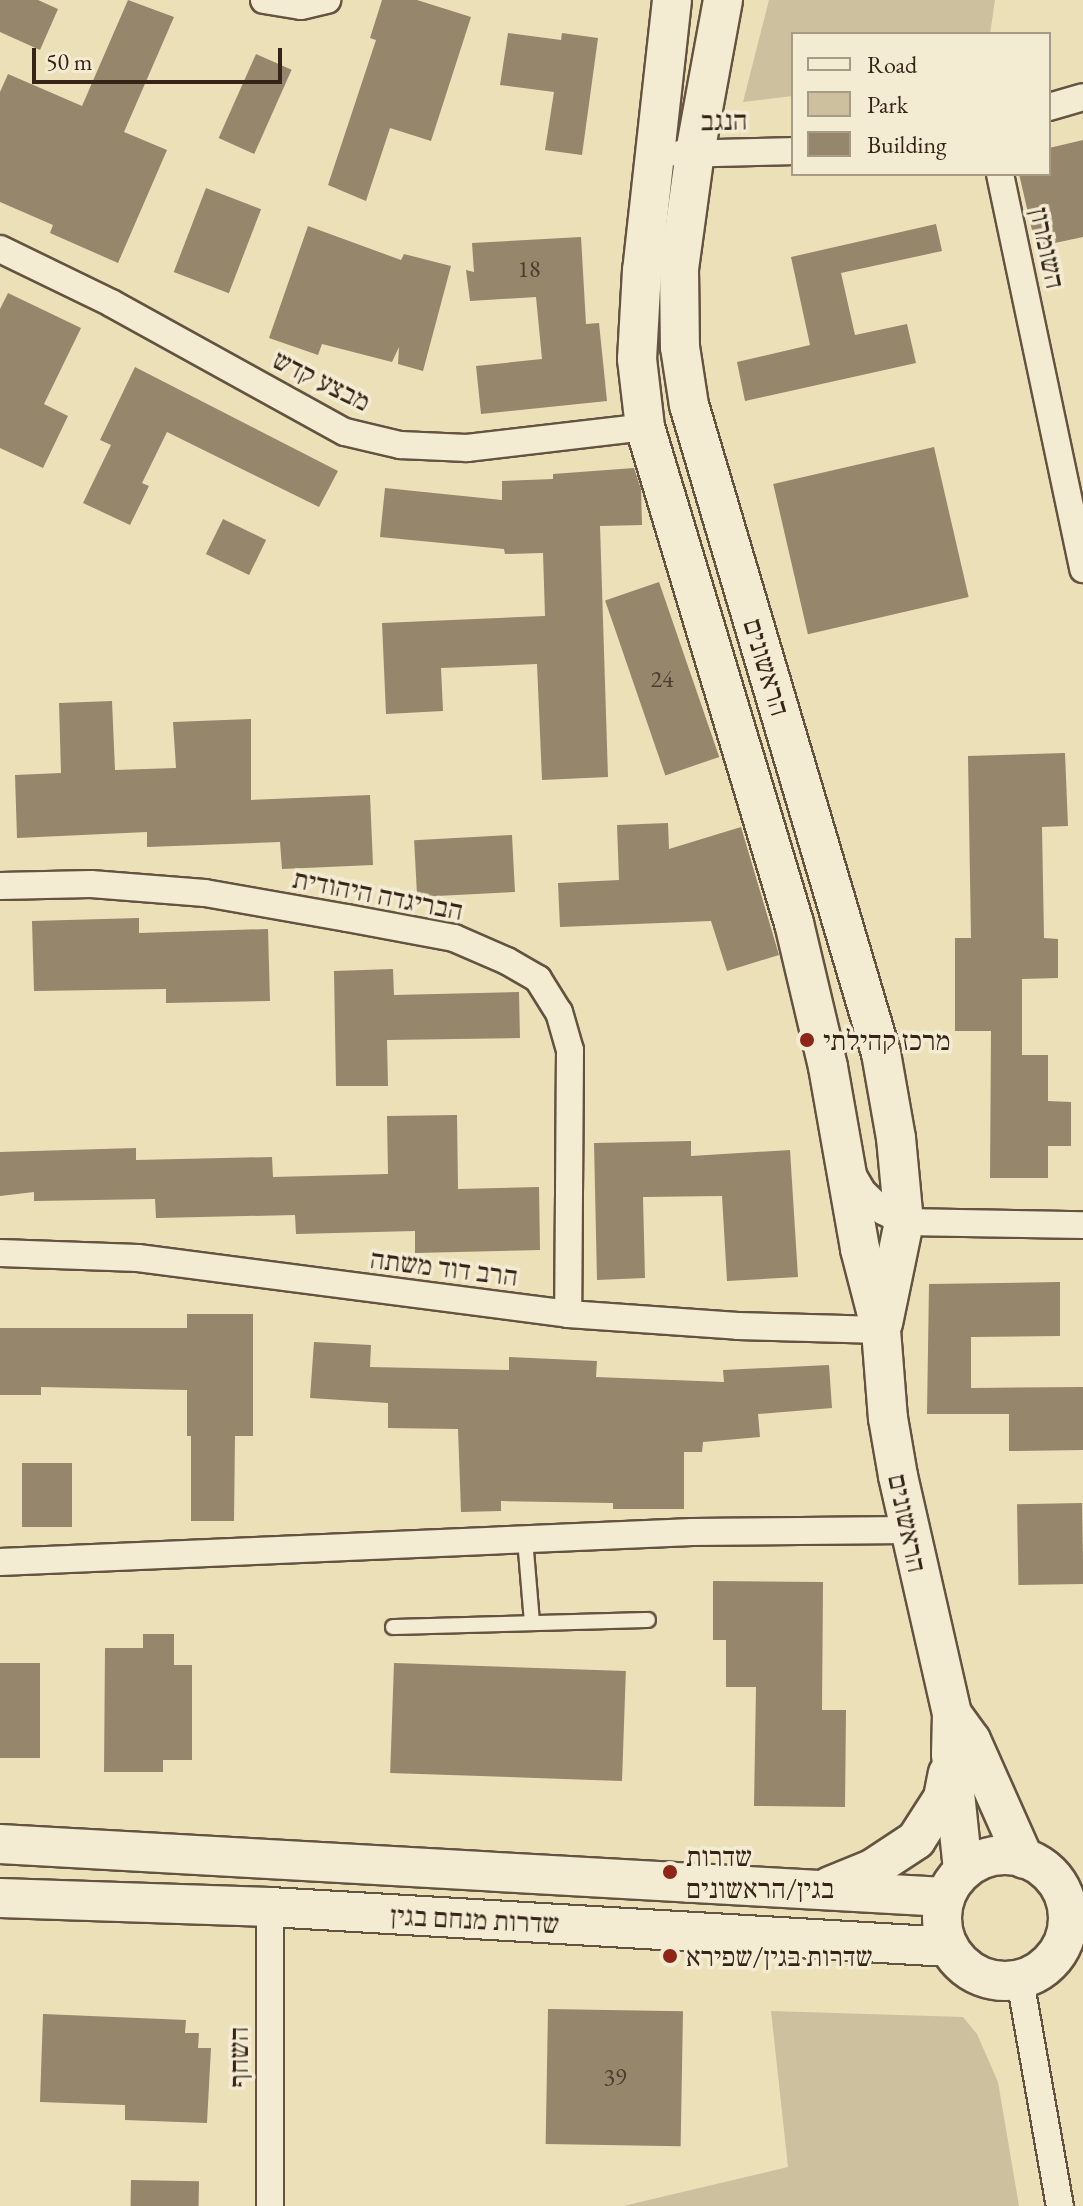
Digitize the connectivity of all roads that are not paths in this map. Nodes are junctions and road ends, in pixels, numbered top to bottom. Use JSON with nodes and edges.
{"nodes":[{"id":1,"x":264,"y":0,"type":"edge"},
{"id":2,"x":327,"y":0,"type":"edge"},
{"id":3,"x":672,"y":0,"type":"edge"},
{"id":4,"x":723,"y":0,"type":"edge"},
{"id":5,"x":1083,"y":97,"type":"edge"},
{"id":6,"x":1051,"y":106,"type":"edge"},
{"id":7,"x":791,"y":151,"type":"edge"},
{"id":8,"x":695,"y":152,"type":"junction"},
{"id":9,"x":656,"y":157,"type":"junction"},
{"id":10,"x":1000,"y":176,"type":"edge"},
{"id":11,"x":0,"y":249,"type":"edge"},
{"id":12,"x":645,"y":427,"type":"junction"},
{"id":13,"x":1073,"y":475,"type":"edge"},
{"id":14,"x":1083,"y":569,"type":"edge"},
{"id":15,"x":0,"y":886,"type":"edge"},
{"id":16,"x":844,"y":1159,"type":"junction"},
{"id":17,"x":904,"y":1222,"type":"junction"},
{"id":18,"x":1083,"y":1225,"type":"edge"},
{"id":19,"x":0,"y":1253,"type":"edge"},
{"id":20,"x":568,"y":1314,"type":"junction"},
{"id":21,"x":881,"y":1330,"type":"junction"},
{"id":22,"x":908,"y":1530,"type":"junction"},
{"id":23,"x":525,"y":1539,"type":"junction"},
{"id":24,"x":0,"y":1562,"type":"edge"},
{"id":25,"x":648,"y":1620,"type":"dead end"},
{"id":26,"x":532,"y":1623,"type":"junction"},
{"id":27,"x":393,"y":1627,"type":"dead end"},
{"id":28,"x":952,"y":1714,"type":"junction"},
{"id":29,"x":951,"y":1754,"type":"junction"},
{"id":30,"x":0,"y":1844,"type":"edge"},
{"id":31,"x":1024,"y":1859,"type":"junction"},
{"id":32,"x":954,"y":1884,"type":"junction"},
{"id":33,"x":816,"y":1892,"type":"junction"},
{"id":34,"x":1074,"y":1894,"type":"edge"},
{"id":35,"x":0,"y":1898,"type":"edge"},
{"id":36,"x":270,"y":1907,"type":"junction"},
{"id":37,"x":1075,"y":1936,"type":"edge"},
{"id":38,"x":949,"y":1947,"type":"junction"},
{"id":39,"x":1020,"y":1980,"type":"junction"},
{"id":40,"x":270,"y":2206,"type":"edge"},
{"id":41,"x":1060,"y":2206,"type":"edge"}],
"edges":[{"from":1,"to":2,"type":"street"},
{"from":3,"to":9,"type":"street","name":"הראשונים"},
{"from":4,"to":8,"type":"street","name":"הראשונים"},
{"from":5,"to":6,"type":"street"},
{"from":7,"to":8,"type":"street","name":"הנגב"},
{"from":8,"to":9,"type":"street","name":"הנגב"},
{"from":8,"to":17,"type":"street","name":"הראשונים"},
{"from":9,"to":12,"type":"street","name":"הראשונים"},
{"from":10,"to":13,"type":"street","name":"השומרון"},
{"from":11,"to":12,"type":"street","name":"מבצע קדש"},
{"from":12,"to":16,"type":"street","name":"הראשונים"},
{"from":13,"to":14,"type":"street","name":"השומרון"},
{"from":15,"to":20,"type":"street","name":"הבריגדה היהודית"},
{"from":16,"to":17,"type":"street"},
{"from":16,"to":21,"type":"street","name":"הראשונים"},
{"from":17,"to":18,"type":"street"},
{"from":17,"to":21,"type":"street","name":"הראשונים"},
{"from":19,"to":20,"type":"street","name":"הרב דוד משתה"},
{"from":20,"to":21,"type":"street","name":"הרב דוד משתה"},
{"from":21,"to":22,"type":"street","name":"הראשונים"},
{"from":22,"to":23,"type":"street"},
{"from":22,"to":28,"type":"street","name":"הראשונים"},
{"from":23,"to":24,"type":"street"},
{"from":23,"to":26,"type":"lane"},
{"from":25,"to":26,"type":"lane"},
{"from":26,"to":27,"type":"lane"},
{"from":28,"to":29,"type":"street","name":"הראשונים"},
{"from":28,"to":31,"type":"street","name":"הראשונים"},
{"from":29,"to":32,"type":"street","name":"הראשונים"},
{"from":29,"to":33,"type":"street"},
{"from":30,"to":33,"type":"street","name":"שדרות מנחם בגין"},
{"from":31,"to":32,"type":"street"},
{"from":31,"to":34,"type":"street"},
{"from":32,"to":33,"type":"street","name":"שדרות מנחם בגין"},
{"from":32,"to":38,"type":"street"},
{"from":34,"to":37,"type":"street"},
{"from":35,"to":36,"type":"street","name":"שדרות מנחם בגין"},
{"from":36,"to":38,"type":"street","name":"שדרות מנחם בגין"},
{"from":36,"to":40,"type":"street","name":"השחף"},
{"from":37,"to":39,"type":"street"},
{"from":38,"to":39,"type":"street"},
{"from":39,"to":41,"type":"street"}]}
